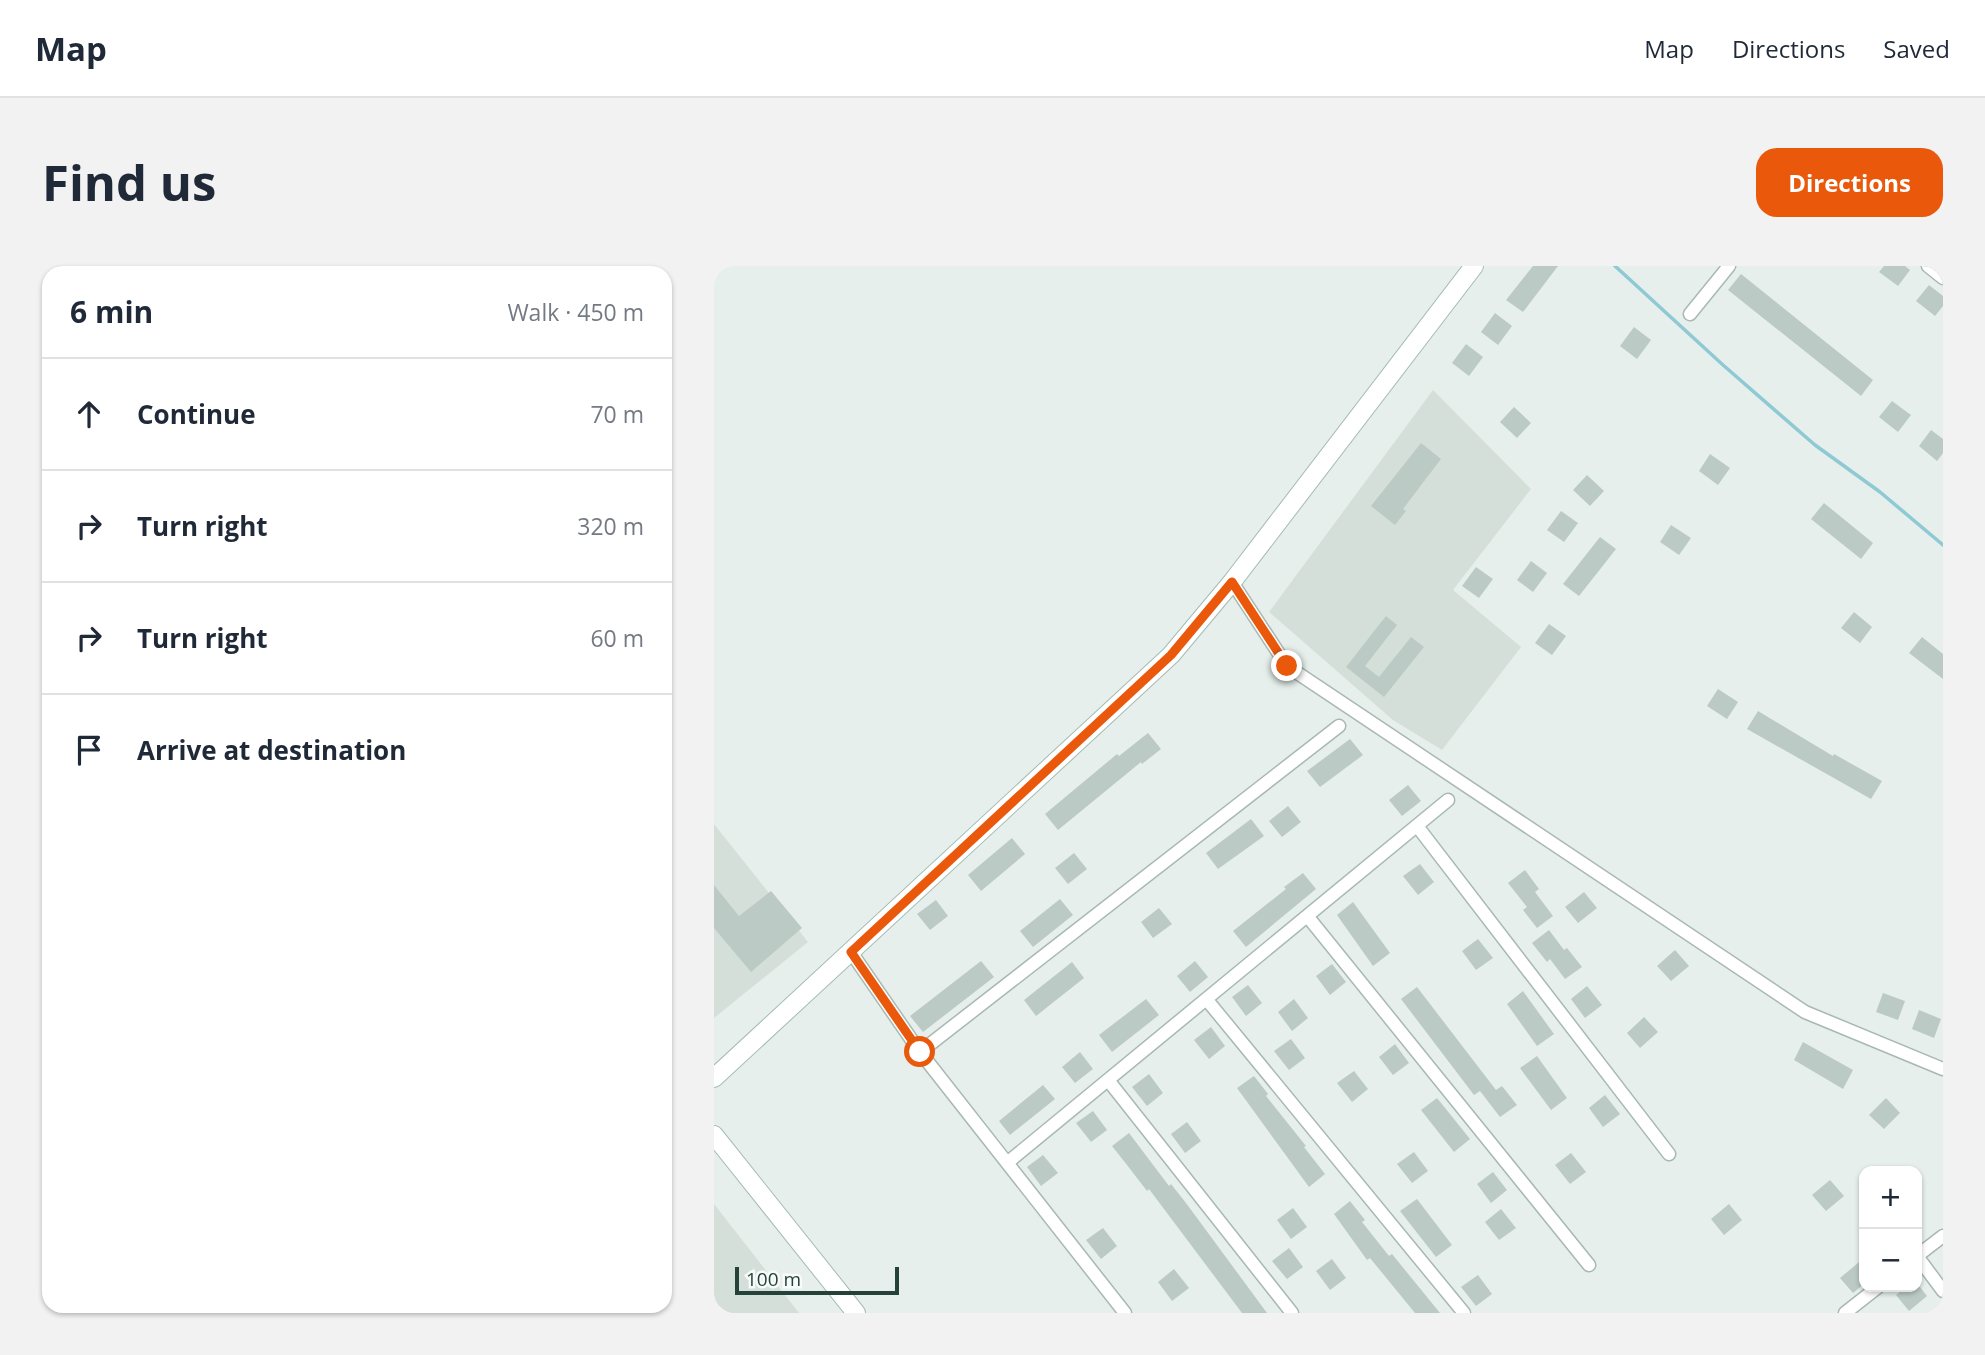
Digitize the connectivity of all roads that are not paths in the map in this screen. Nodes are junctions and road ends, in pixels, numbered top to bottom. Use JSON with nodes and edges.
{"nodes":[{"id":1,"x":1474,"y":266,"type":"edge"},
{"id":2,"x":1729,"y":266,"type":"edge"},
{"id":3,"x":1928,"y":266,"type":"edge"},
{"id":4,"x":1943,"y":278,"type":"edge"},
{"id":5,"x":1690,"y":314,"type":"dead end"},
{"id":6,"x":1232,"y":582,"type":"junction"},
{"id":7,"x":1339,"y":726,"type":"dead end"},
{"id":8,"x":1448,"y":800,"type":"dead end"},
{"id":9,"x":1417,"y":826,"type":"junction"},
{"id":10,"x":1308,"y":917,"type":"junction"},
{"id":11,"x":851,"y":952,"type":"junction"},
{"id":12,"x":1207,"y":1000,"type":"junction"},
{"id":13,"x":920,"y":1052,"type":"junction"},
{"id":14,"x":1943,"y":1069,"type":"edge"},
{"id":15,"x":714,"y":1078,"type":"edge"},
{"id":16,"x":1108,"y":1080,"type":"junction"},
{"id":17,"x":714,"y":1135,"type":"edge"},
{"id":18,"x":1669,"y":1154,"type":"dead end"},
{"id":19,"x":1007,"y":1163,"type":"junction"},
{"id":20,"x":1943,"y":1236,"type":"edge"},
{"id":21,"x":1588,"y":1265,"type":"dead end"},
{"id":22,"x":1943,"y":1291,"type":"edge"},
{"id":23,"x":1871,"y":1292,"type":"edge"},
{"id":24,"x":856,"y":1313,"type":"edge"},
{"id":25,"x":1125,"y":1313,"type":"edge"},
{"id":26,"x":1292,"y":1313,"type":"edge"},
{"id":27,"x":1464,"y":1313,"type":"edge"},
{"id":28,"x":1844,"y":1313,"type":"edge"}],
"edges":[{"from":1,"to":6,"type":"street"},
{"from":2,"to":5,"type":"street"},
{"from":3,"to":4,"type":"street"},
{"from":6,"to":11,"type":"street"},
{"from":6,"to":14,"type":"street"},
{"from":7,"to":13,"type":"street"},
{"from":8,"to":9,"type":"street"},
{"from":9,"to":10,"type":"street"},
{"from":9,"to":18,"type":"street"},
{"from":10,"to":12,"type":"street"},
{"from":10,"to":21,"type":"street"},
{"from":11,"to":13,"type":"street"},
{"from":11,"to":15,"type":"street"},
{"from":12,"to":16,"type":"street"},
{"from":12,"to":27,"type":"street"},
{"from":13,"to":19,"type":"street"},
{"from":16,"to":19,"type":"street"},
{"from":16,"to":26,"type":"street"},
{"from":17,"to":24,"type":"street"},
{"from":19,"to":25,"type":"street"},
{"from":20,"to":22,"type":"street"},
{"from":23,"to":28,"type":"street"}]}
